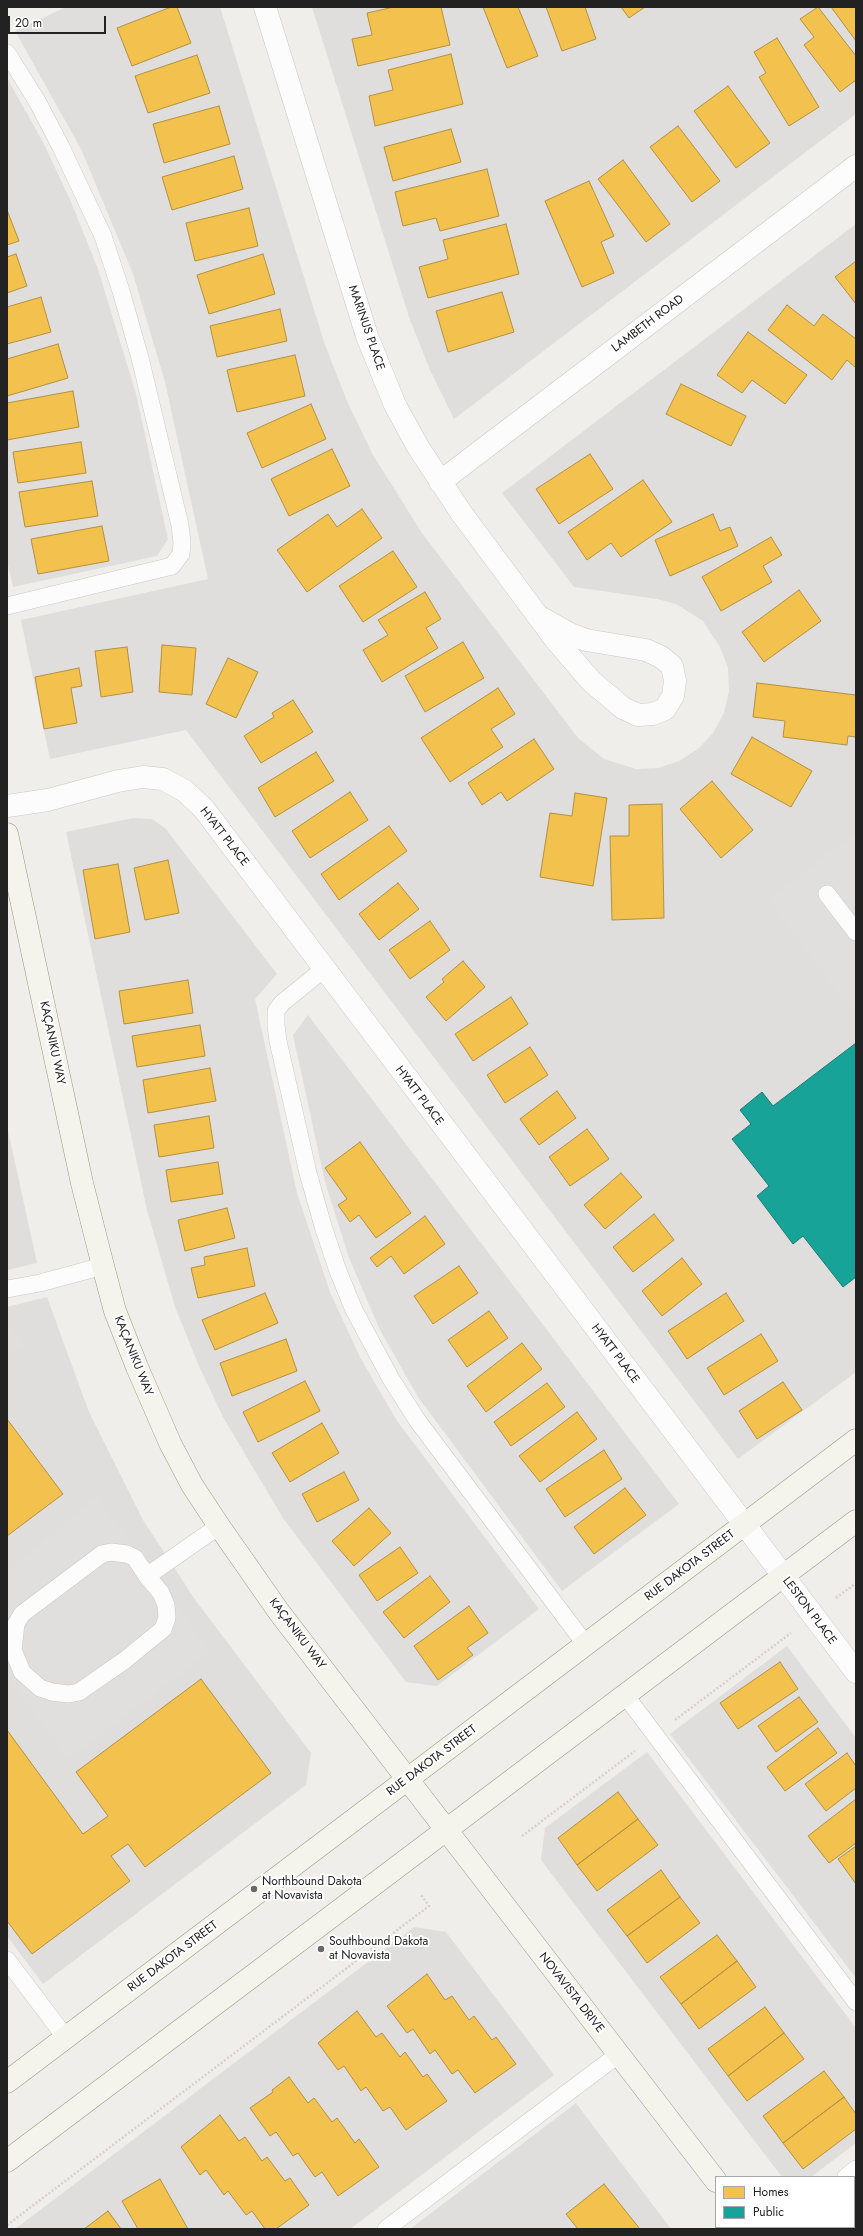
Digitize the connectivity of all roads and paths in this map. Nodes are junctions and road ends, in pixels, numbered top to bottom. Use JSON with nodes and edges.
{"nodes":[{"id":1,"x":265,"y":7,"type":"edge"},
{"id":2,"x":7,"y":53,"type":"edge"},
{"id":3,"x":856,"y":166,"type":"edge"},
{"id":4,"x":440,"y":482,"type":"junction"},
{"id":5,"x":7,"y":606,"type":"edge"},
{"id":6,"x":538,"y":616,"type":"junction"},
{"id":7,"x":7,"y":806,"type":"edge"},
{"id":8,"x":7,"y":834,"type":"edge"},
{"id":9,"x":827,"y":894,"type":"dead end"},
{"id":10,"x":856,"y":932,"type":"edge"},
{"id":11,"x":324,"y":969,"type":"junction"},
{"id":12,"x":103,"y":1266,"type":"junction"},
{"id":13,"x":7,"y":1289,"type":"edge"},
{"id":14,"x":856,"y":1440,"type":"edge"},
{"id":15,"x":856,"y":1521,"type":"edge"},
{"id":16,"x":744,"y":1525,"type":"junction"},
{"id":17,"x":219,"y":1526,"type":"junction"},
{"id":18,"x":762,"y":1550,"type":"joint"},
{"id":19,"x":147,"y":1576,"type":"junction"},
{"id":20,"x":783,"y":1576,"type":"junction"},
{"id":21,"x":856,"y":1583,"type":"edge"},
{"id":22,"x":813,"y":1616,"type":"junction"},
{"id":23,"x":586,"y":1644,"type":"junction"},
{"id":24,"x":856,"y":1672,"type":"edge"},
{"id":25,"x":625,"y":1695,"type":"junction"},
{"id":26,"x":655,"y":1735,"type":"junction"},
{"id":27,"x":407,"y":1780,"type":"junction"},
{"id":28,"x":426,"y":1805,"type":"joint"},
{"id":29,"x":446,"y":1830,"type":"junction"},
{"id":30,"x":522,"y":1836,"type":"dead end"},
{"id":31,"x":421,"y":1895,"type":"dead end"},
{"id":32,"x":7,"y":1960,"type":"edge"},
{"id":33,"x":856,"y":2002,"type":"edge"},
{"id":34,"x":66,"y":2038,"type":"junction"},
{"id":35,"x":619,"y":2054,"type":"junction"},
{"id":36,"x":7,"y":2082,"type":"edge"},
{"id":37,"x":7,"y":2161,"type":"edge"},
{"id":38,"x":856,"y":2169,"type":"edge"},
{"id":39,"x":847,"y":2176,"type":"edge"},
{"id":40,"x":715,"y":2180,"type":"edge"},
{"id":41,"x":7,"y":2225,"type":"edge"},
{"id":42,"x":386,"y":2229,"type":"edge"}],
"edges":[{"from":1,"to":4,"type":"street","name":"MARINUS PLACE"},
{"from":2,"to":5,"type":"lane"},
{"from":3,"to":4,"type":"street","name":"LAMBETH ROAD"},
{"from":4,"to":6,"type":"street","name":"MARINUS PLACE"},
{"from":6,"to":6,"type":"street","name":"MARINUS PLACE"},
{"from":7,"to":11,"type":"street","name":"HYATT PLACE"},
{"from":8,"to":12,"type":"main road","name":"KAÇANIKU WAY"},
{"from":9,"to":10,"type":"lane"},
{"from":11,"to":16,"type":"street","name":"HYATT PLACE"},
{"from":11,"to":23,"type":"lane"},
{"from":12,"to":13,"type":"lane"},
{"from":12,"to":17,"type":"main road","name":"KAÇANIKU WAY"},
{"from":14,"to":16,"type":"main road","name":"RUE DAKOTA STREET"},
{"from":15,"to":20,"type":"main road"},
{"from":16,"to":18,"type":"street","name":"HYATT PLACE"},
{"from":16,"to":23,"type":"main road","name":"RUE DAKOTA STREET"},
{"from":17,"to":19,"type":"lane"},
{"from":17,"to":27,"type":"main road","name":"KAÇANIKU WAY"},
{"from":18,"to":20,"type":"street","name":"LESTON PLACE"},
{"from":19,"to":19,"type":"lane"},
{"from":20,"to":22,"type":"street","name":"LESTON PLACE"},
{"from":20,"to":25,"type":"main road"},
{"from":21,"to":22,"type":"path"},
{"from":22,"to":24,"type":"street","name":"LESTON PLACE"},
{"from":22,"to":26,"type":"path"},
{"from":23,"to":27,"type":"main road","name":"RUE DAKOTA STREET"},
{"from":25,"to":26,"type":"lane"},
{"from":25,"to":29,"type":"main road"},
{"from":26,"to":30,"type":"path"},
{"from":26,"to":33,"type":"lane"},
{"from":27,"to":28,"type":"main road","name":"KAÇANIKU WAY"},
{"from":27,"to":34,"type":"main road","name":"RUE DAKOTA STREET"},
{"from":28,"to":29,"type":"main road","name":"NOVAVISTA DRIVE"},
{"from":29,"to":35,"type":"main road","name":"NOVAVISTA DRIVE"},
{"from":29,"to":37,"type":"main road"},
{"from":31,"to":41,"type":"path"},
{"from":32,"to":34,"type":"lane"},
{"from":34,"to":36,"type":"main road","name":"RUE DAKOTA STREET"},
{"from":35,"to":40,"type":"main road","name":"NOVAVISTA DRIVE"},
{"from":35,"to":42,"type":"lane"},
{"from":38,"to":39,"type":"lane"}]}
